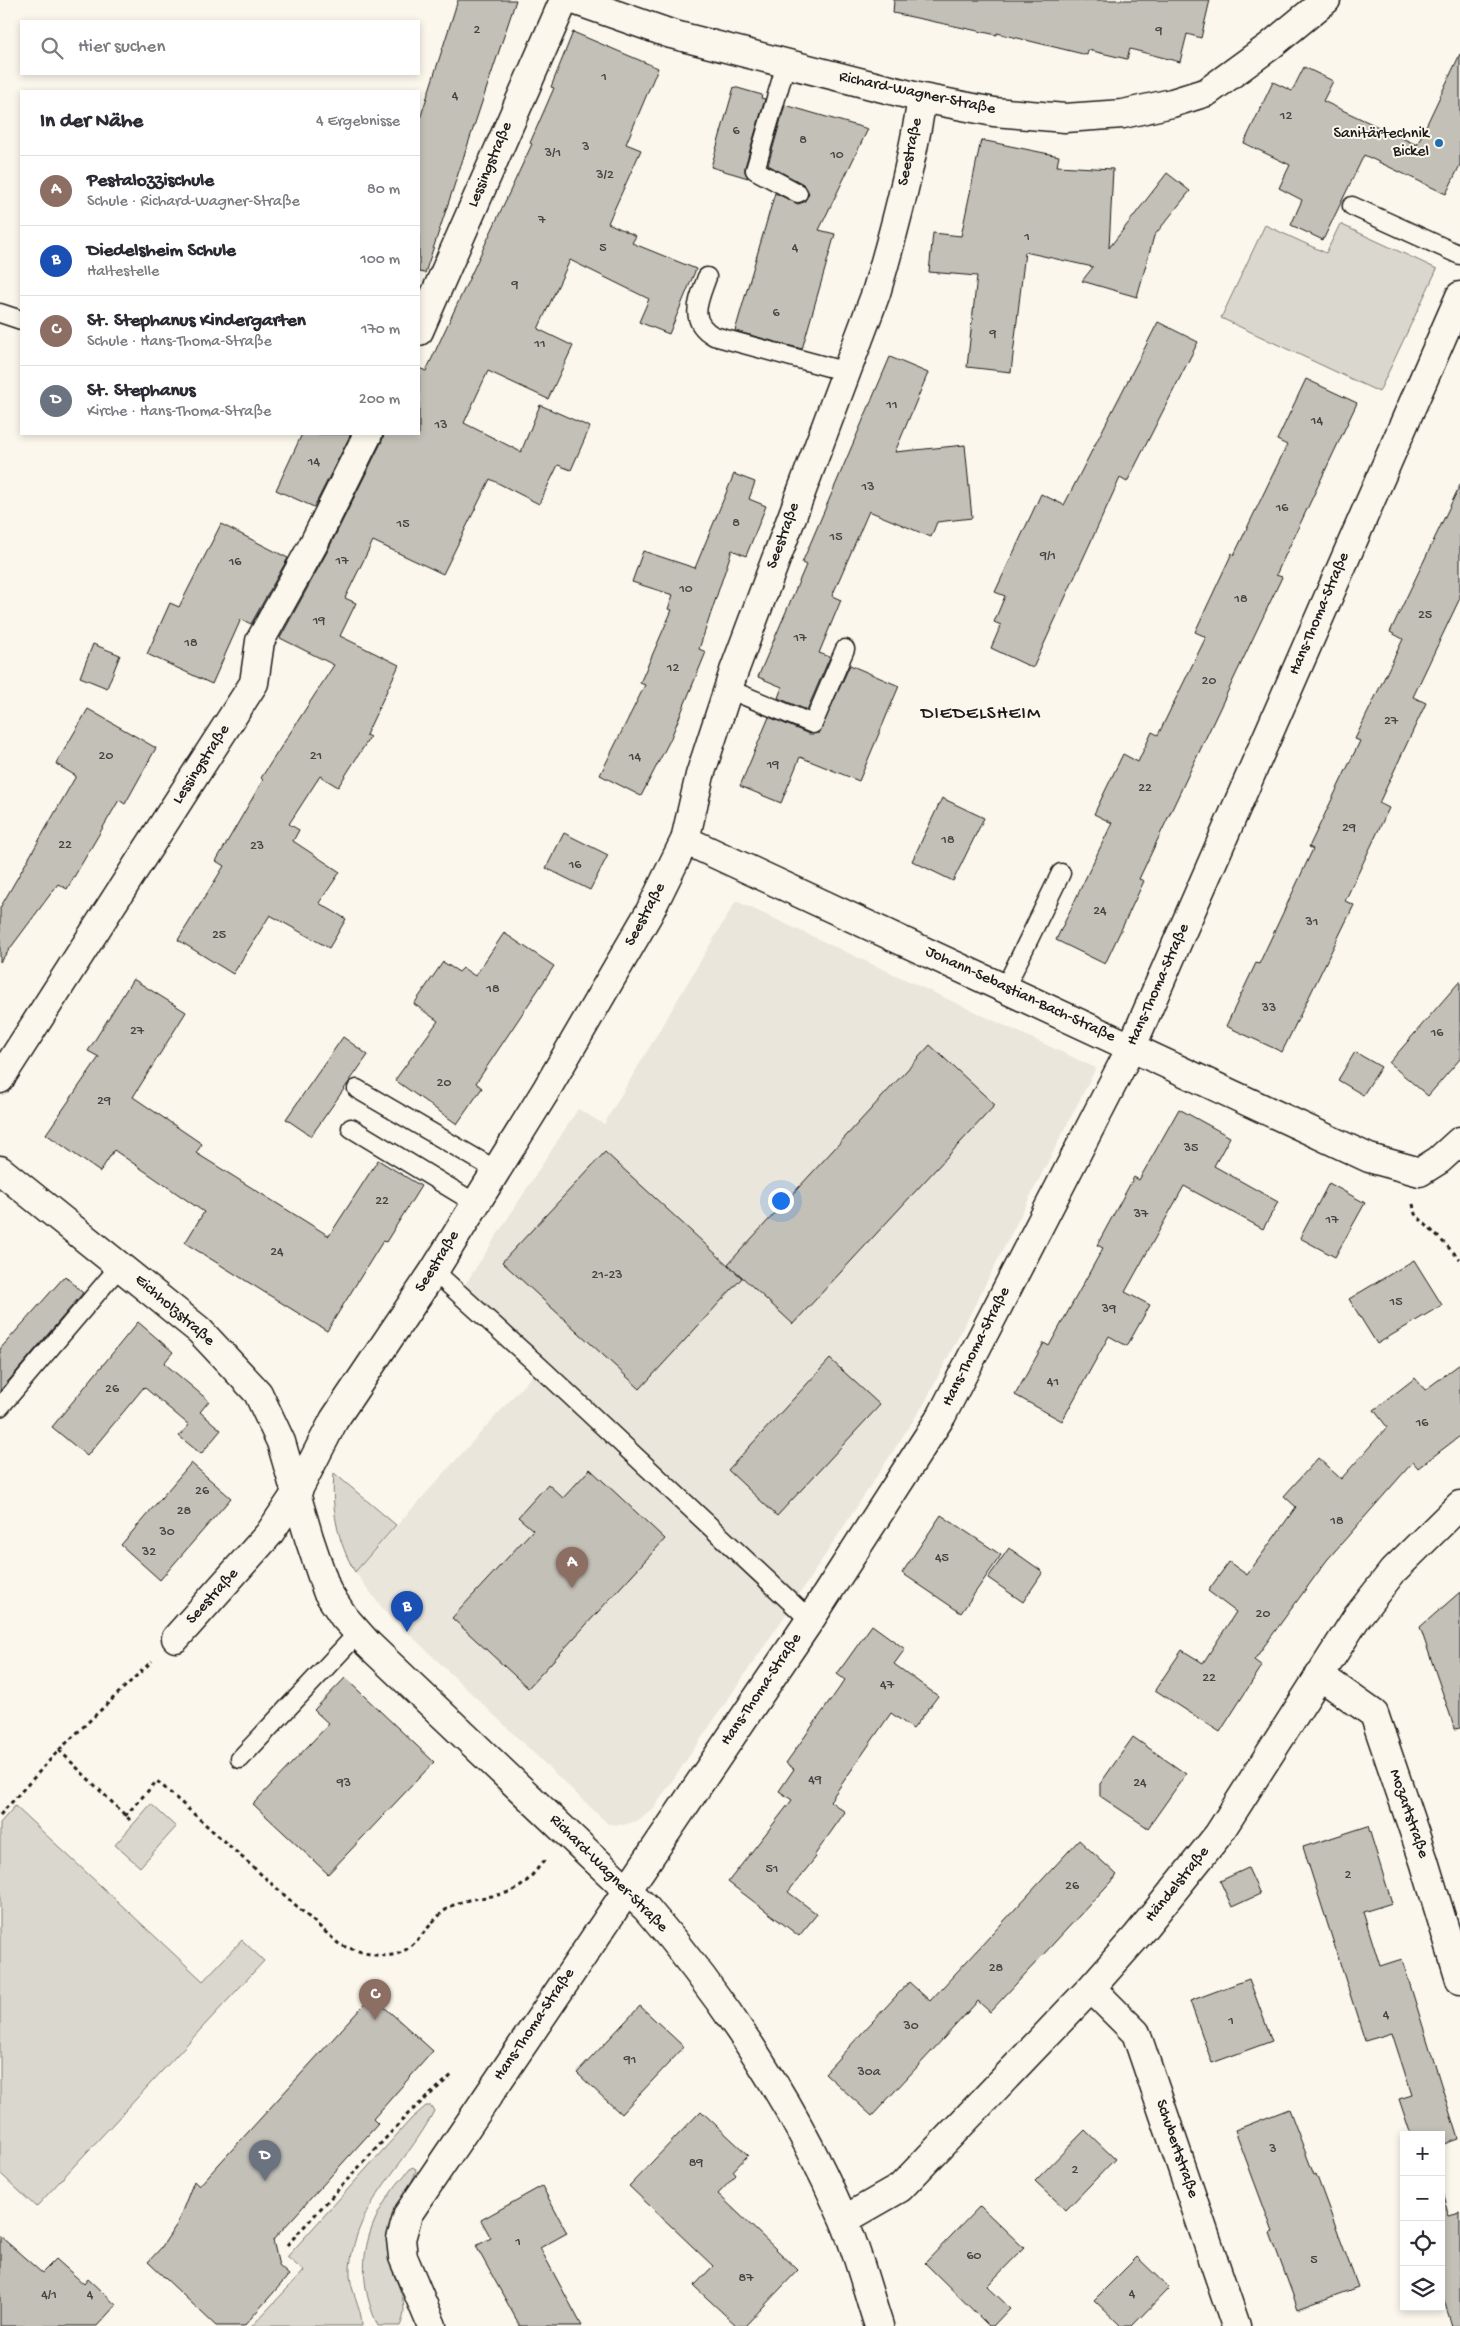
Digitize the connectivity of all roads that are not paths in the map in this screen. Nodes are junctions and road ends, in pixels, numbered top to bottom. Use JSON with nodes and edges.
{"nodes":[{"id":1,"x":564,"y":0,"type":"edge"},
{"id":2,"x":574,"y":0,"type":"edge"},
{"id":3,"x":1326,"y":0,"type":"edge"},
{"id":4,"x":786,"y":64,"type":"junction"},
{"id":5,"x":922,"y":98,"type":"junction"},
{"id":6,"x":798,"y":193,"type":"dead end"},
{"id":7,"x":1352,"y":206,"type":"dead end"},
{"id":8,"x":1460,"y":255,"type":"edge"},
{"id":9,"x":706,"y":277,"type":"dead end"},
{"id":10,"x":1460,"y":296,"type":"edge"},
{"id":11,"x":0,"y":313,"type":"edge"},
{"id":12,"x":20,"y":320,"type":"edge"},
{"id":13,"x":420,"y":328,"type":"edge"},
{"id":14,"x":847,"y":372,"type":"junction"},
{"id":15,"x":368,"y":435,"type":"edge"},
{"id":16,"x":845,"y":649,"type":"dead end"},
{"id":17,"x":728,"y":689,"type":"junction"},
{"id":18,"x":685,"y":840,"type":"junction"},
{"id":19,"x":1061,"y":873,"type":"dead end"},
{"id":20,"x":1005,"y":988,"type":"junction"},
{"id":21,"x":1132,"y":1046,"type":"junction"},
{"id":22,"x":0,"y":1079,"type":"edge"},
{"id":23,"x":357,"y":1089,"type":"dead end"},
{"id":24,"x":351,"y":1128,"type":"dead end"},
{"id":25,"x":1460,"y":1141,"type":"edge"},
{"id":26,"x":0,"y":1170,"type":"edge"},
{"id":27,"x":496,"y":1170,"type":"junction"},
{"id":28,"x":475,"y":1203,"type":"junction"},
{"id":29,"x":120,"y":1266,"type":"junction"},
{"id":30,"x":434,"y":1271,"type":"junction"},
{"id":31,"x":0,"y":1407,"type":"edge"},
{"id":32,"x":296,"y":1492,"type":"junction"},
{"id":33,"x":1460,"y":1505,"type":"edge"},
{"id":34,"x":810,"y":1620,"type":"junction"},
{"id":35,"x":358,"y":1633,"type":"junction"},
{"id":36,"x":176,"y":1638,"type":"road end"},
{"id":37,"x":1319,"y":1675,"type":"junction"},
{"id":38,"x":240,"y":1758,"type":"dead end"},
{"id":39,"x":626,"y":1890,"type":"junction"},
{"id":40,"x":1460,"y":1980,"type":"edge"},
{"id":41,"x":1091,"y":1988,"type":"junction"},
{"id":42,"x":844,"y":2220,"type":"junction"},
{"id":43,"x":432,"y":2326,"type":"edge"},
{"id":44,"x":879,"y":2326,"type":"edge"},
{"id":45,"x":1236,"y":2326,"type":"edge"}],
"edges":[{"from":1,"to":13,"type":"street","name":"Lessingstraße"},
{"from":2,"to":4,"type":"street","name":"Richard-Wagner-Straße"},
{"from":3,"to":5,"type":"street","name":"Richard-Wagner-Straße"},
{"from":4,"to":5,"type":"street","name":"Richard-Wagner-Straße"},
{"from":4,"to":6,"type":"lane"},
{"from":5,"to":14,"type":"street","name":"Seestraße"},
{"from":7,"to":8,"type":"lane"},
{"from":9,"to":14,"type":"lane"},
{"from":10,"to":21,"type":"street","name":"Hans-Thoma-Straße"},
{"from":11,"to":12,"type":"lane"},
{"from":14,"to":17,"type":"street","name":"Seestraße"},
{"from":15,"to":22,"type":"street","name":"Lessingstraße"},
{"from":16,"to":17,"type":"lane"},
{"from":17,"to":18,"type":"street","name":"Seestraße"},
{"from":18,"to":20,"type":"street","name":"Johann-Sebastian-Bach-Straße"},
{"from":18,"to":27,"type":"street","name":"Seestraße"},
{"from":19,"to":20,"type":"lane"},
{"from":20,"to":21,"type":"street","name":"Johann-Sebastian-Bach-Straße"},
{"from":21,"to":25,"type":"street","name":"Johann-Sebastian-Bach-Straße"},
{"from":21,"to":34,"type":"street","name":"Hans-Thoma-Straße"},
{"from":23,"to":27,"type":"lane"},
{"from":24,"to":28,"type":"lane"},
{"from":26,"to":29,"type":"street","name":"Eichholzstraße"},
{"from":27,"to":28,"type":"street","name":"Seestraße"},
{"from":28,"to":30,"type":"street","name":"Seestraße"},
{"from":29,"to":31,"type":"lane"},
{"from":29,"to":32,"type":"street","name":"Eichholzstraße"},
{"from":30,"to":32,"type":"street","name":"Seestraße"},
{"from":30,"to":34,"type":"lane"},
{"from":32,"to":35,"type":"street","name":"Richard-Wagner-Straße"},
{"from":32,"to":36,"type":"street","name":"Seestraße"},
{"from":33,"to":37,"type":"street","name":"Händelstraße"},
{"from":34,"to":39,"type":"street","name":"Hans-Thoma-Straße"},
{"from":35,"to":38,"type":"lane"},
{"from":35,"to":39,"type":"street","name":"Richard-Wagner-Straße"},
{"from":37,"to":40,"type":"street","name":"Mozartstraße"},
{"from":37,"to":41,"type":"street","name":"Händelstraße"},
{"from":39,"to":42,"type":"street","name":"Richard-Wagner-Straße"},
{"from":39,"to":43,"type":"street","name":"Hans-Thoma-Straße"},
{"from":41,"to":42,"type":"street","name":"Händelstraße"},
{"from":41,"to":45,"type":"street","name":"Schubertstraße"},
{"from":42,"to":44,"type":"street","name":"Richard-Wagner-Straße"}]}
